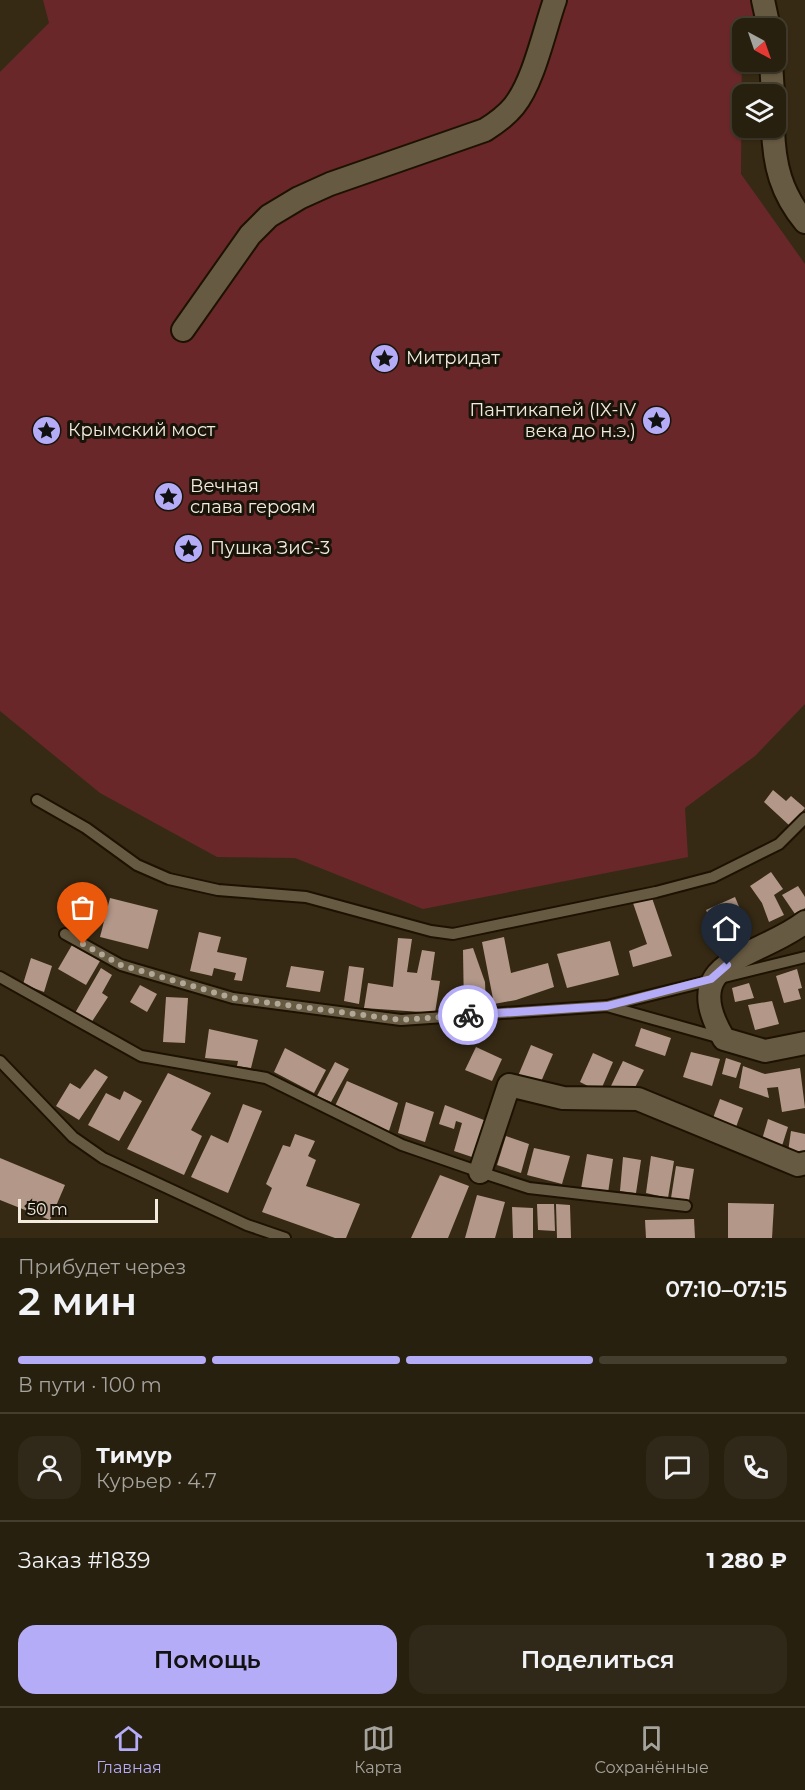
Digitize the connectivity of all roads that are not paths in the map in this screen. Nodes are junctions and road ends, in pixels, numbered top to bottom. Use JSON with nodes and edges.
{"nodes":[{"id":1,"x":555,"y":0,"type":"edge"},
{"id":2,"x":763,"y":0,"type":"edge"},
{"id":3,"x":767,"y":18,"type":"edge"},
{"id":4,"x":773,"y":138,"type":"edge"},
{"id":5,"x":805,"y":222,"type":"edge"},
{"id":6,"x":183,"y":330,"type":"dead end"},
{"id":7,"x":37,"y":800,"type":"dead end"},
{"id":8,"x":805,"y":818,"type":"edge"},
{"id":9,"x":805,"y":922,"type":"edge"},
{"id":10,"x":64,"y":934,"type":"dead end"},
{"id":11,"x":805,"y":957,"type":"edge"},
{"id":12,"x":0,"y":977,"type":"edge"},
{"id":13,"x":711,"y":979,"type":"junction"},
{"id":14,"x":607,"y":1006,"type":"junction"},
{"id":15,"x":724,"y":1039,"type":"junction"},
{"id":16,"x":804,"y":1049,"type":"edge"},
{"id":17,"x":0,"y":1061,"type":"edge"},
{"id":18,"x":805,"y":1163,"type":"edge"},
{"id":19,"x":480,"y":1172,"type":"junction"},
{"id":20,"x":686,"y":1206,"type":"dead end"},
{"id":21,"x":285,"y":1238,"type":"edge"}],
"edges":[{"from":1,"to":6,"type":"street"},
{"from":2,"to":3,"type":"street"},
{"from":4,"to":5,"type":"street"},
{"from":7,"to":8,"type":"lane"},
{"from":9,"to":13,"type":"street"},
{"from":10,"to":14,"type":"lane"},
{"from":11,"to":13,"type":"lane"},
{"from":12,"to":19,"type":"lane"},
{"from":13,"to":14,"type":"lane"},
{"from":13,"to":15,"type":"street"},
{"from":14,"to":15,"type":"lane"},
{"from":15,"to":16,"type":"street"},
{"from":17,"to":21,"type":"lane"},
{"from":18,"to":19,"type":"street"},
{"from":19,"to":20,"type":"lane"}]}
